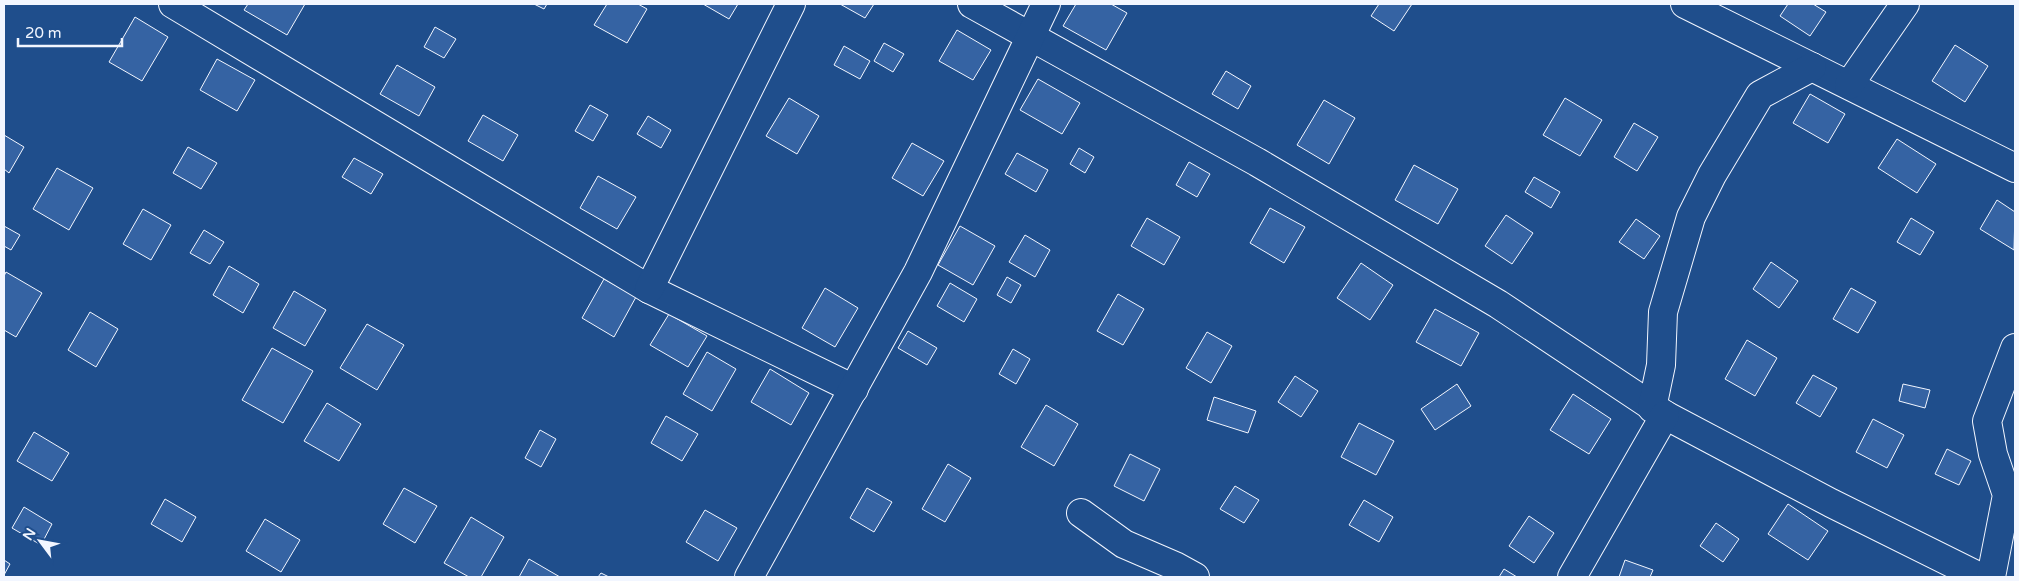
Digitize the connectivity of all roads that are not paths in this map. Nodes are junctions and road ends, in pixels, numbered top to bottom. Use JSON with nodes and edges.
{"nodes":[{"id":1,"x":173,"y":4,"type":"edge"},
{"id":2,"x":790,"y":4,"type":"edge"},
{"id":3,"x":972,"y":4,"type":"edge"},
{"id":4,"x":1046,"y":4,"type":"edge"},
{"id":5,"x":1685,"y":4,"type":"edge"},
{"id":6,"x":1905,"y":4,"type":"edge"},
{"id":7,"x":1029,"y":35,"type":"junction"},
{"id":8,"x":1812,"y":67,"type":"junction"},
{"id":9,"x":1849,"y":86,"type":"junction"},
{"id":10,"x":2015,"y":168,"type":"edge"},
{"id":11,"x":649,"y":289,"type":"junction"},
{"id":12,"x":2015,"y":348,"type":"edge"},
{"id":13,"x":854,"y":389,"type":"junction"},
{"id":14,"x":1659,"y":411,"type":"junction"},
{"id":15,"x":1081,"y":513,"type":"dead end"},
{"id":16,"x":749,"y":577,"type":"edge"},
{"id":17,"x":1195,"y":577,"type":"edge"},
{"id":18,"x":1572,"y":577,"type":"edge"},
{"id":19,"x":1980,"y":577,"type":"edge"},
{"id":20,"x":1991,"y":577,"type":"edge"}],
"edges":[{"from":1,"to":11,"type":"street"},
{"from":2,"to":11,"type":"street"},
{"from":3,"to":7,"type":"street"},
{"from":4,"to":7,"type":"street"},
{"from":5,"to":8,"type":"street"},
{"from":6,"to":9,"type":"street"},
{"from":7,"to":13,"type":"street"},
{"from":7,"to":14,"type":"street"},
{"from":8,"to":9,"type":"street"},
{"from":8,"to":14,"type":"street"},
{"from":9,"to":10,"type":"street"},
{"from":11,"to":13,"type":"street"},
{"from":12,"to":20,"type":"street"},
{"from":13,"to":16,"type":"street"},
{"from":14,"to":18,"type":"street"},
{"from":14,"to":19,"type":"street"},
{"from":15,"to":17,"type":"street"}]}
